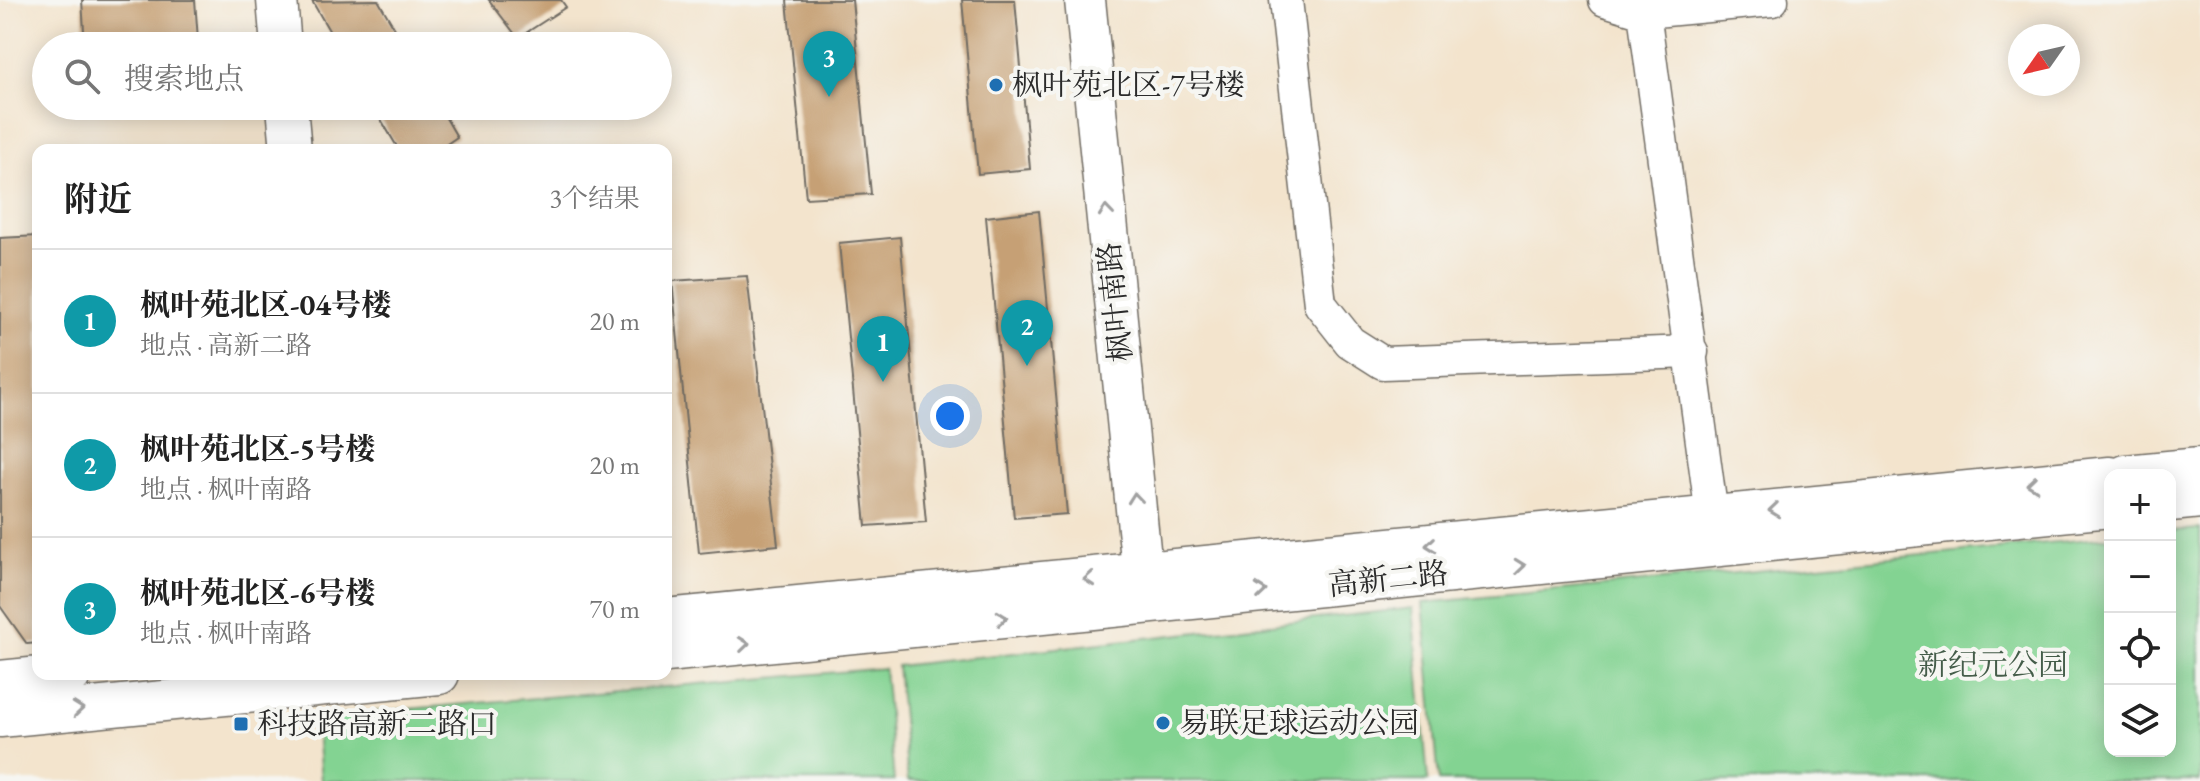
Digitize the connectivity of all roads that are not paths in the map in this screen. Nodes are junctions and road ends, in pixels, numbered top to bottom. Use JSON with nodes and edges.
{"nodes":[{"id":1,"x":277,"y":0,"type":"edge"},
{"id":2,"x":1085,"y":0,"type":"edge"},
{"id":3,"x":1286,"y":0,"type":"edge"},
{"id":4,"x":1605,"y":0,"type":"edge"},
{"id":5,"x":1772,"y":0,"type":"edge"},
{"id":6,"x":1644,"y":12,"type":"junction"},
{"id":7,"x":280,"y":32,"type":"edge"},
{"id":8,"x":288,"y":120,"type":"edge"},
{"id":9,"x":290,"y":144,"type":"edge"},
{"id":10,"x":1692,"y":352,"type":"junction"},
{"id":11,"x":2200,"y":468,"type":"edge"},
{"id":12,"x":2176,"y":470,"type":"edge"},
{"id":13,"x":2104,"y":478,"type":"edge"},
{"id":14,"x":2200,"y":498,"type":"edge"},
{"id":15,"x":2176,"y":500,"type":"edge"},
{"id":16,"x":2104,"y":508,"type":"edge"},
{"id":17,"x":1712,"y":516,"type":"junction"},
{"id":18,"x":1144,"y":588,"type":"junction"},
{"id":19,"x":672,"y":619,"type":"edge"},
{"id":20,"x":672,"y":651,"type":"edge"},
{"id":21,"x":32,"y":678,"type":"edge"},
{"id":22,"x":334,"y":680,"type":"edge"},
{"id":23,"x":0,"y":681,"type":"edge"},
{"id":24,"x":0,"y":717,"type":"edge"}],
"edges":[{"from":1,"to":7,"type":"street"},
{"from":18,"to":2,"type":"street","name":"枫叶南路","one_way":true},
{"from":3,"to":10,"type":"street"},
{"from":4,"to":6,"type":"street"},
{"from":5,"to":6,"type":"street"},
{"from":6,"to":10,"type":"street"},
{"from":8,"to":9,"type":"street"},
{"from":10,"to":17,"type":"street"},
{"from":11,"to":12,"type":"street"},
{"from":13,"to":17,"type":"street","name":"高新二路","one_way":true},
{"from":14,"to":15,"type":"street"},
{"from":18,"to":16,"type":"street","name":"高新二路","one_way":true},
{"from":17,"to":18,"type":"street","name":"高新二路","one_way":true},
{"from":18,"to":19,"type":"street","name":"高新二路","one_way":true},
{"from":20,"to":18,"type":"street","name":"高新二路","one_way":true},
{"from":21,"to":23,"type":"street"},
{"from":24,"to":22,"type":"street","one_way":true}]}
